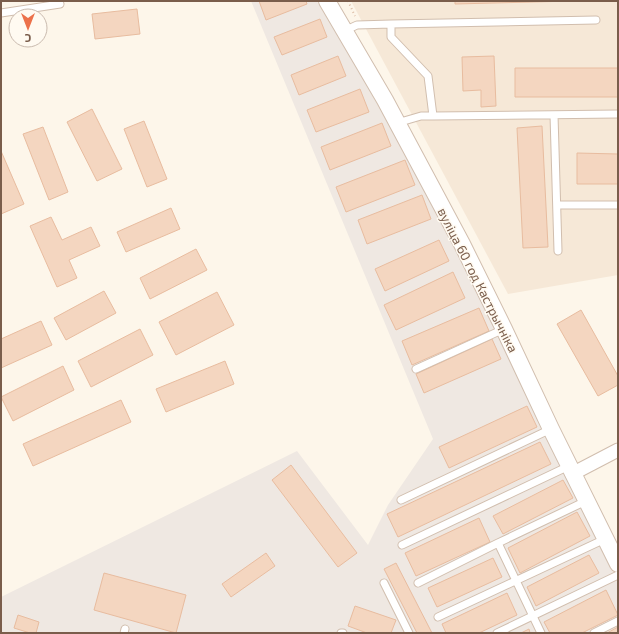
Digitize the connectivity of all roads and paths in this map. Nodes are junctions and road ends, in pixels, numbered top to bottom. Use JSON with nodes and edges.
{"nodes":[{"id":1,"x":327,"y":1,"type":"edge"},
{"id":2,"x":60,"y":4,"type":"dead end"},
{"id":3,"x":1,"y":13,"type":"edge"},
{"id":4,"x":596,"y":20,"type":"dead end"},
{"id":5,"x":391,"y":24,"type":"junction"},
{"id":6,"x":344,"y":31,"type":"junction"},
{"id":7,"x":618,"y":114,"type":"edge"},
{"id":8,"x":554,"y":115,"type":"junction"},
{"id":9,"x":433,"y":116,"type":"junction"},
{"id":10,"x":397,"y":123,"type":"junction"},
{"id":11,"x":557,"y":205,"type":"junction"},
{"id":12,"x":618,"y":205,"type":"edge"},
{"id":13,"x":558,"y":251,"type":"dead end"},
{"id":14,"x":504,"y":329,"type":"junction"},
{"id":15,"x":416,"y":369,"type":"dead end"},
{"id":16,"x":551,"y":429,"type":"junction"},
{"id":17,"x":618,"y":450,"type":"edge"},
{"id":18,"x":570,"y":470,"type":"junction"},
{"id":19,"x":401,"y":500,"type":"dead end"},
{"id":20,"x":586,"y":501,"type":"junction"},
{"id":21,"x":605,"y":539,"type":"junction"},
{"id":22,"x":498,"y":543,"type":"junction"},
{"id":23,"x":402,"y":545,"type":"dead end"},
{"id":24,"x":618,"y":564,"type":"edge"},
{"id":25,"x":618,"y":575,"type":"edge"},
{"id":26,"x":516,"y":581,"type":"junction"},
{"id":27,"x":384,"y":583,"type":"dead end"},
{"id":28,"x":418,"y":583,"type":"dead end"},
{"id":29,"x":533,"y":616,"type":"junction"},
{"id":30,"x":438,"y":617,"type":"dead end"},
{"id":31,"x":618,"y":621,"type":"edge"},
{"id":32,"x":409,"y":633,"type":"edge"},
{"id":33,"x":497,"y":633,"type":"edge"},
{"id":34,"x":541,"y":633,"type":"edge"},
{"id":35,"x":594,"y":633,"type":"edge"}],
"edges":[{"from":1,"to":6,"type":"street","name":"вуліца 60 год Кастрычніка"},
{"from":2,"to":3,"type":"lane"},
{"from":4,"to":5,"type":"lane"},
{"from":5,"to":6,"type":"lane"},
{"from":5,"to":9,"type":"lane"},
{"from":6,"to":10,"type":"street","name":"вуліца 60 год Кастрычніка"},
{"from":7,"to":8,"type":"lane"},
{"from":8,"to":9,"type":"lane"},
{"from":8,"to":11,"type":"lane"},
{"from":9,"to":10,"type":"lane"},
{"from":10,"to":14,"type":"street","name":"вуліца 60 год Кастрычніка"},
{"from":11,"to":12,"type":"lane"},
{"from":11,"to":13,"type":"lane"},
{"from":14,"to":15,"type":"lane"},
{"from":14,"to":16,"type":"street","name":"вуліца 60 год Кастрычніка"},
{"from":16,"to":18,"type":"street","name":"вуліца 60 год Кастрычніка"},
{"from":16,"to":19,"type":"lane"},
{"from":17,"to":18,"type":"street"},
{"from":18,"to":20,"type":"street","name":"вуліца 60 год Кастрычніка"},
{"from":18,"to":23,"type":"lane"},
{"from":20,"to":21,"type":"street","name":"вуліца 60 год Кастрычніка"},
{"from":20,"to":22,"type":"lane"},
{"from":21,"to":24,"type":"street","name":"вуліца 60 год Кастрычніка"},
{"from":21,"to":26,"type":"lane"},
{"from":22,"to":26,"type":"lane"},
{"from":22,"to":28,"type":"lane"},
{"from":25,"to":29,"type":"lane"},
{"from":26,"to":29,"type":"lane"},
{"from":26,"to":30,"type":"lane"},
{"from":27,"to":32,"type":"lane"},
{"from":29,"to":33,"type":"lane"},
{"from":29,"to":34,"type":"lane"},
{"from":31,"to":35,"type":"lane"}]}
